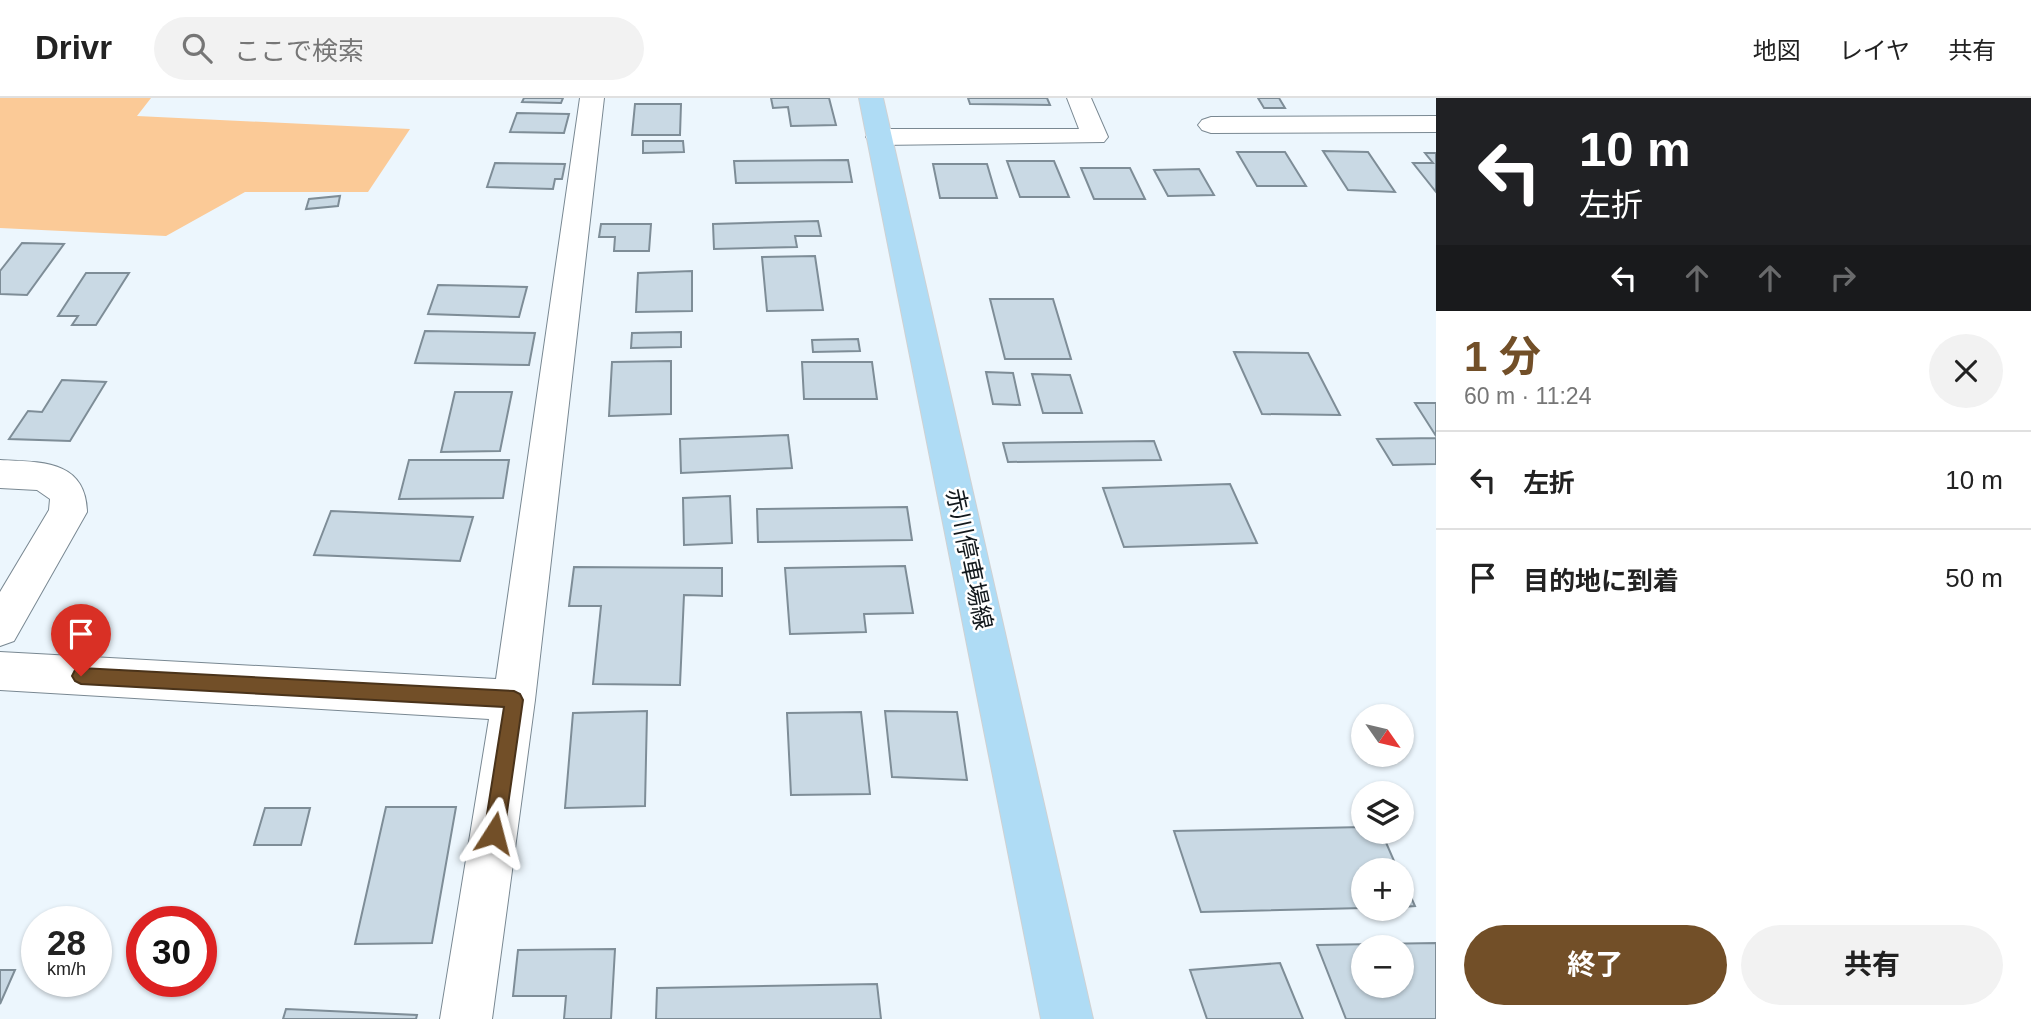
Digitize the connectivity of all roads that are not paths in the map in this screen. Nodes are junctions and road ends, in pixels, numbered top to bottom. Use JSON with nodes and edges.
{"nodes":[{"id":1,"x":592,"y":98,"type":"edge"},
{"id":2,"x":871,"y":98,"type":"edge"},
{"id":3,"x":1079,"y":98,"type":"edge"},
{"id":4,"x":1430,"y":98,"type":"edge"},
{"id":5,"x":1436,"y":105,"type":"edge"},
{"id":6,"x":1436,"y":124,"type":"edge"},
{"id":7,"x":1211,"y":125,"type":"dead end"},
{"id":8,"x":880,"y":137,"type":"junction"},
{"id":9,"x":0,"y":474,"type":"edge"},
{"id":10,"x":0,"y":628,"type":"edge"},
{"id":11,"x":0,"y":671,"type":"edge"},
{"id":12,"x":514,"y":700,"type":"junction"},
{"id":13,"x":466,"y":1019,"type":"edge"},
{"id":14,"x":1067,"y":1019,"type":"edge"}],
"edges":[{"from":1,"to":12,"type":"street"},
{"from":2,"to":8,"type":"main road","name":"赤川停車場線"},
{"from":3,"to":8,"type":"street"},
{"from":4,"to":5,"type":"street"},
{"from":6,"to":7,"type":"street"},
{"from":8,"to":14,"type":"main road","name":"赤川停車場線"},
{"from":9,"to":10,"type":"street"},
{"from":11,"to":12,"type":"street"},
{"from":12,"to":13,"type":"street"}]}
